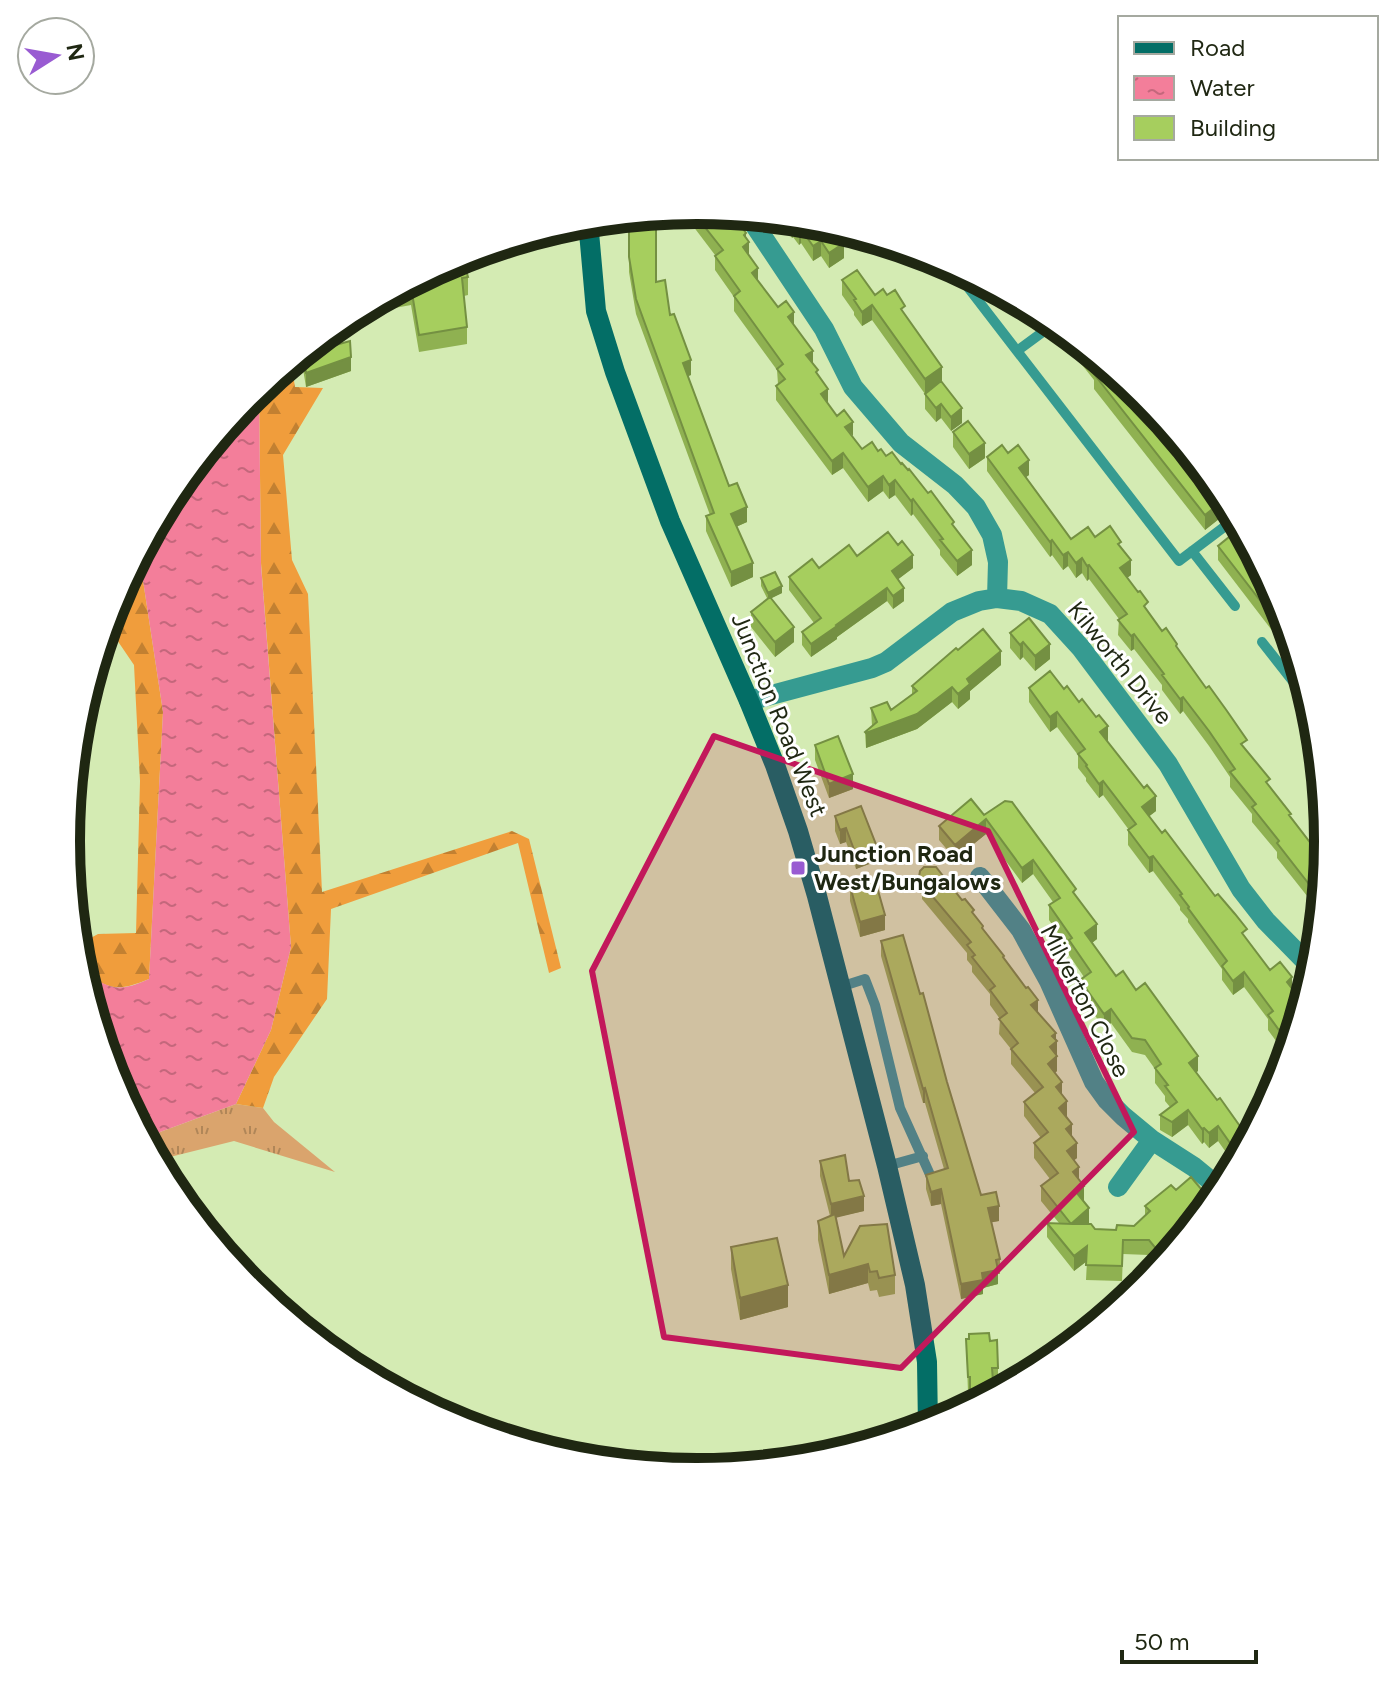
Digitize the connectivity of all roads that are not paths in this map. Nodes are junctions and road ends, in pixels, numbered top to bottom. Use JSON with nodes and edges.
{"nodes":[{"id":1,"x":756,"y":227,"type":"edge"},
{"id":2,"x":589,"y":234,"type":"edge"},
{"id":3,"x":968,"y":287,"type":"edge"},
{"id":4,"x":1044,"y":331,"type":"edge"},
{"id":5,"x":1017,"y":351,"type":"junction"},
{"id":6,"x":1227,"y":525,"type":"edge"},
{"id":7,"x":1192,"y":551,"type":"junction"},
{"id":8,"x":997,"y":598,"type":"junction"},
{"id":9,"x":1235,"y":606,"type":"dead end"},
{"id":10,"x":1262,"y":642,"type":"dead end"},
{"id":11,"x":1291,"y":674,"type":"edge"},
{"id":12,"x":749,"y":701,"type":"junction"},
{"id":13,"x":980,"y":877,"type":"dead end"},
{"id":14,"x":1302,"y":958,"type":"edge"},
{"id":15,"x":840,"y":987,"type":"junction"},
{"id":16,"x":1152,"y":1140,"type":"junction"},
{"id":17,"x":923,"y":1156,"type":"junction"},
{"id":18,"x":887,"y":1166,"type":"junction"},
{"id":19,"x":932,"y":1179,"type":"edge"},
{"id":20,"x":1212,"y":1181,"type":"edge"},
{"id":21,"x":1118,"y":1187,"type":"dead end"},
{"id":22,"x":928,"y":1413,"type":"edge"}],
"edges":[{"from":1,"to":8,"type":"street"},
{"from":2,"to":12,"type":"street","name":"Junction Road West"},
{"from":3,"to":5,"type":"lane"},
{"from":4,"to":5,"type":"lane"},
{"from":5,"to":7,"type":"lane"},
{"from":6,"to":7,"type":"lane"},
{"from":7,"to":9,"type":"lane"},
{"from":8,"to":12,"type":"street"},
{"from":8,"to":14,"type":"street","name":"Kilworth Drive"},
{"from":10,"to":11,"type":"lane"},
{"from":12,"to":15,"type":"street","name":"Junction Road West"},
{"from":13,"to":16,"type":"street","name":"Milverton Close"},
{"from":15,"to":17,"type":"lane"},
{"from":15,"to":18,"type":"street","name":"Junction Road West"},
{"from":16,"to":20,"type":"street","name":"Milverton Close"},
{"from":16,"to":21,"type":"street"},
{"from":17,"to":18,"type":"lane"},
{"from":17,"to":19,"type":"lane"},
{"from":18,"to":22,"type":"street","name":"Junction Road West"}]}
